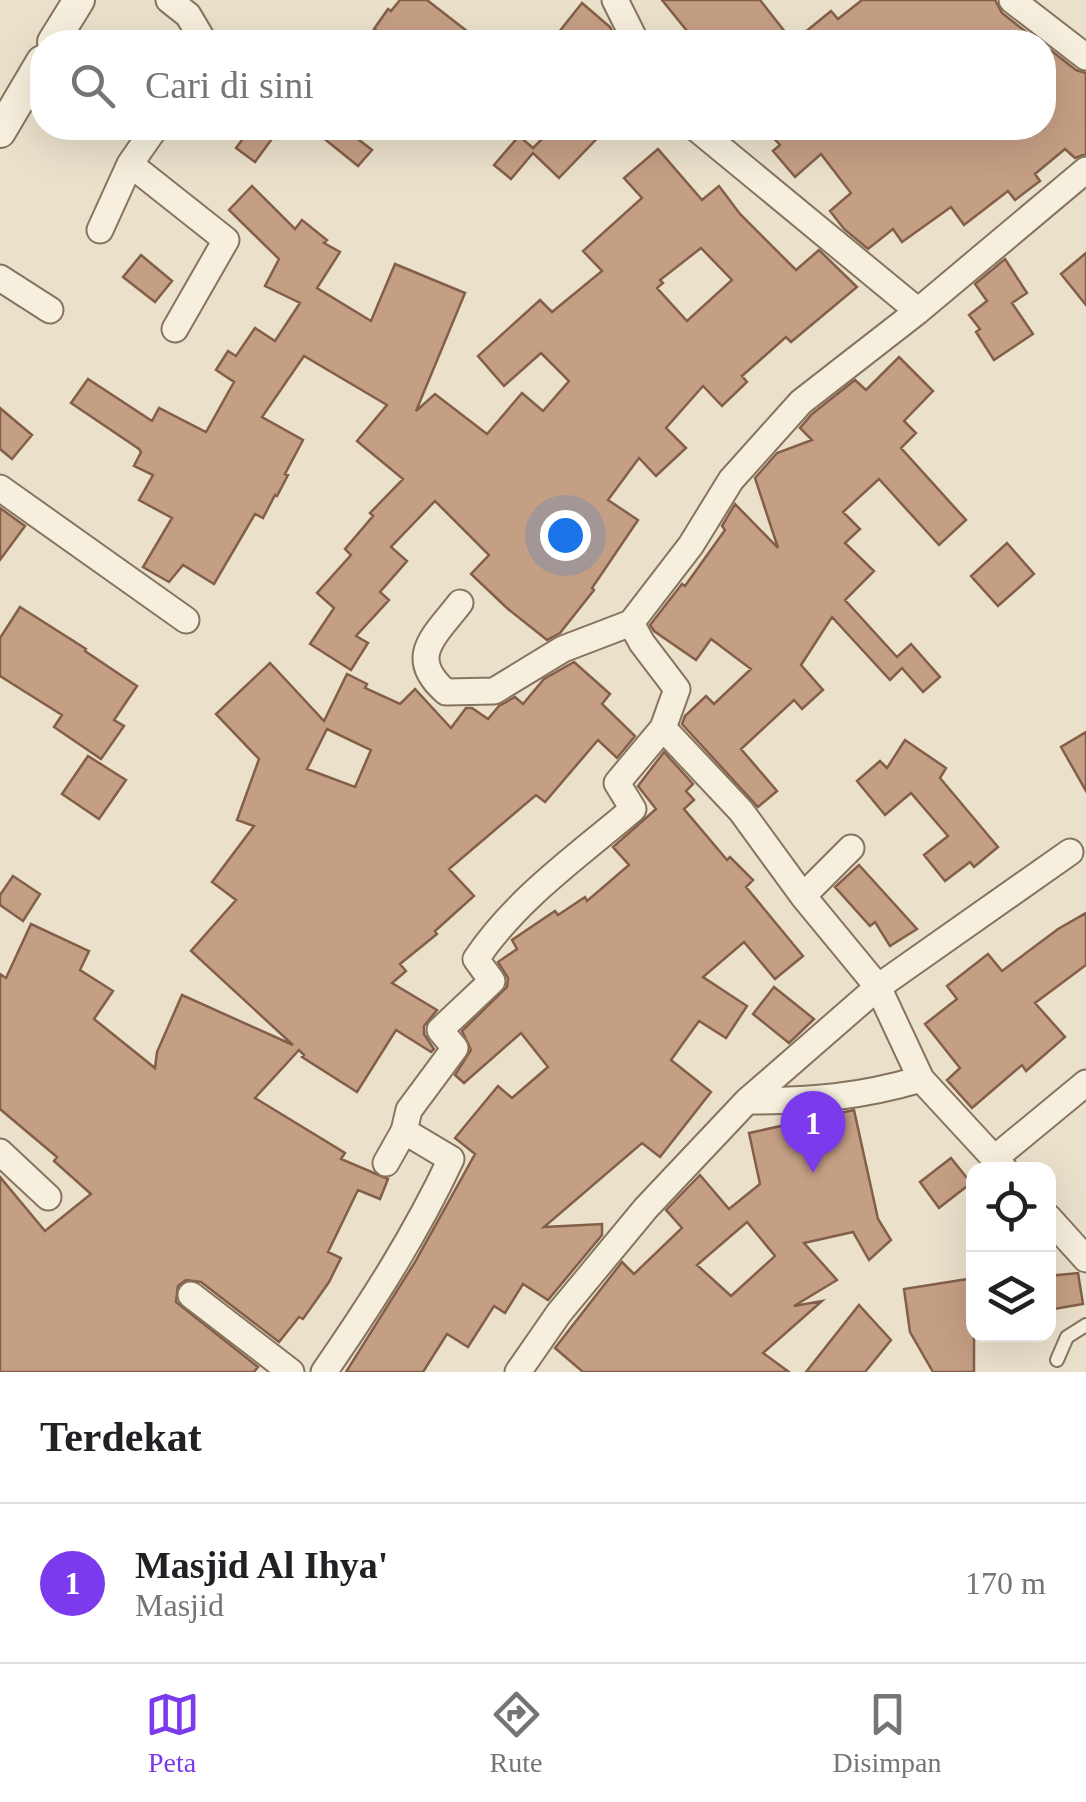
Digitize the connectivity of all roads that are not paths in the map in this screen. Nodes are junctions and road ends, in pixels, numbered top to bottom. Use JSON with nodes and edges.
{"nodes":[{"id":1,"x":79,"y":0,"type":"edge"},
{"id":2,"x":169,"y":0,"type":"edge"},
{"id":3,"x":615,"y":0,"type":"edge"},
{"id":4,"x":1012,"y":0,"type":"edge"},
{"id":5,"x":61,"y":30,"type":"edge"},
{"id":6,"x":197,"y":30,"type":"edge"},
{"id":7,"x":630,"y":30,"type":"edge"},
{"id":8,"x":1051,"y":30,"type":"edge"},
{"id":9,"x":1056,"y":34,"type":"edge"},
{"id":10,"x":1086,"y":57,"type":"edge"},
{"id":11,"x":30,"y":81,"type":"edge"},
{"id":12,"x":0,"y":132,"type":"edge"},
{"id":13,"x":147,"y":140,"type":"edge"},
{"id":14,"x":711,"y":140,"type":"edge"},
{"id":15,"x":130,"y":164,"type":"junction"},
{"id":16,"x":1086,"y":170,"type":"edge"},
{"id":17,"x":100,"y":230,"type":"dead end"},
{"id":18,"x":0,"y":278,"type":"edge"},
{"id":19,"x":50,"y":310,"type":"dead end"},
{"id":20,"x":918,"y":310,"type":"junction"},
{"id":21,"x":176,"y":329,"type":"dead end"},
{"id":22,"x":0,"y":488,"type":"edge"},
{"id":23,"x":460,"y":603,"type":"dead end"},
{"id":24,"x":186,"y":620,"type":"dead end"},
{"id":25,"x":631,"y":623,"type":"junction"},
{"id":26,"x":663,"y":728,"type":"junction"},
{"id":27,"x":851,"y":848,"type":"dead end"},
{"id":28,"x":1070,"y":852,"type":"dead end"},
{"id":29,"x":804,"y":896,"type":"junction"},
{"id":30,"x":878,"y":987,"type":"junction"},
{"id":31,"x":921,"y":1079,"type":"junction"},
{"id":32,"x":1086,"y":1083,"type":"edge"},
{"id":33,"x":747,"y":1101,"type":"junction"},
{"id":34,"x":404,"y":1130,"type":"junction"},
{"id":35,"x":0,"y":1152,"type":"edge"},
{"id":36,"x":998,"y":1162,"type":"edge"},
{"id":37,"x":1002,"y":1162,"type":"edge"},
{"id":38,"x":386,"y":1163,"type":"dead end"},
{"id":39,"x":48,"y":1198,"type":"dead end"},
{"id":40,"x":1056,"y":1227,"type":"edge"},
{"id":41,"x":1086,"y":1259,"type":"edge"},
{"id":42,"x":191,"y":1295,"type":"dead end"},
{"id":43,"x":1086,"y":1325,"type":"edge"},
{"id":44,"x":1057,"y":1360,"type":"dead end"},
{"id":45,"x":291,"y":1372,"type":"edge"},
{"id":46,"x":324,"y":1372,"type":"edge"},
{"id":47,"x":518,"y":1372,"type":"edge"}],
"edges":[{"from":1,"to":5,"type":"street"},
{"from":2,"to":6,"type":"street"},
{"from":3,"to":7,"type":"street"},
{"from":4,"to":8,"type":"street"},
{"from":9,"to":10,"type":"street"},
{"from":11,"to":12,"type":"street"},
{"from":13,"to":15,"type":"street"},
{"from":14,"to":20,"type":"street"},
{"from":15,"to":17,"type":"street"},
{"from":15,"to":21,"type":"street"},
{"from":16,"to":20,"type":"street"},
{"from":18,"to":19,"type":"street"},
{"from":20,"to":25,"type":"street"},
{"from":22,"to":24,"type":"street"},
{"from":23,"to":25,"type":"street"},
{"from":25,"to":26,"type":"street"},
{"from":26,"to":29,"type":"street"},
{"from":26,"to":34,"type":"street"},
{"from":27,"to":29,"type":"street"},
{"from":28,"to":30,"type":"street"},
{"from":29,"to":30,"type":"street"},
{"from":30,"to":31,"type":"street"},
{"from":30,"to":33,"type":"street"},
{"from":31,"to":33,"type":"street"},
{"from":31,"to":36,"type":"street"},
{"from":32,"to":37,"type":"street"},
{"from":33,"to":47,"type":"street"},
{"from":34,"to":38,"type":"street"},
{"from":34,"to":46,"type":"street"},
{"from":35,"to":39,"type":"street"},
{"from":40,"to":41,"type":"street"},
{"from":42,"to":45,"type":"street"},
{"from":43,"to":44,"type":"lane"}]}
